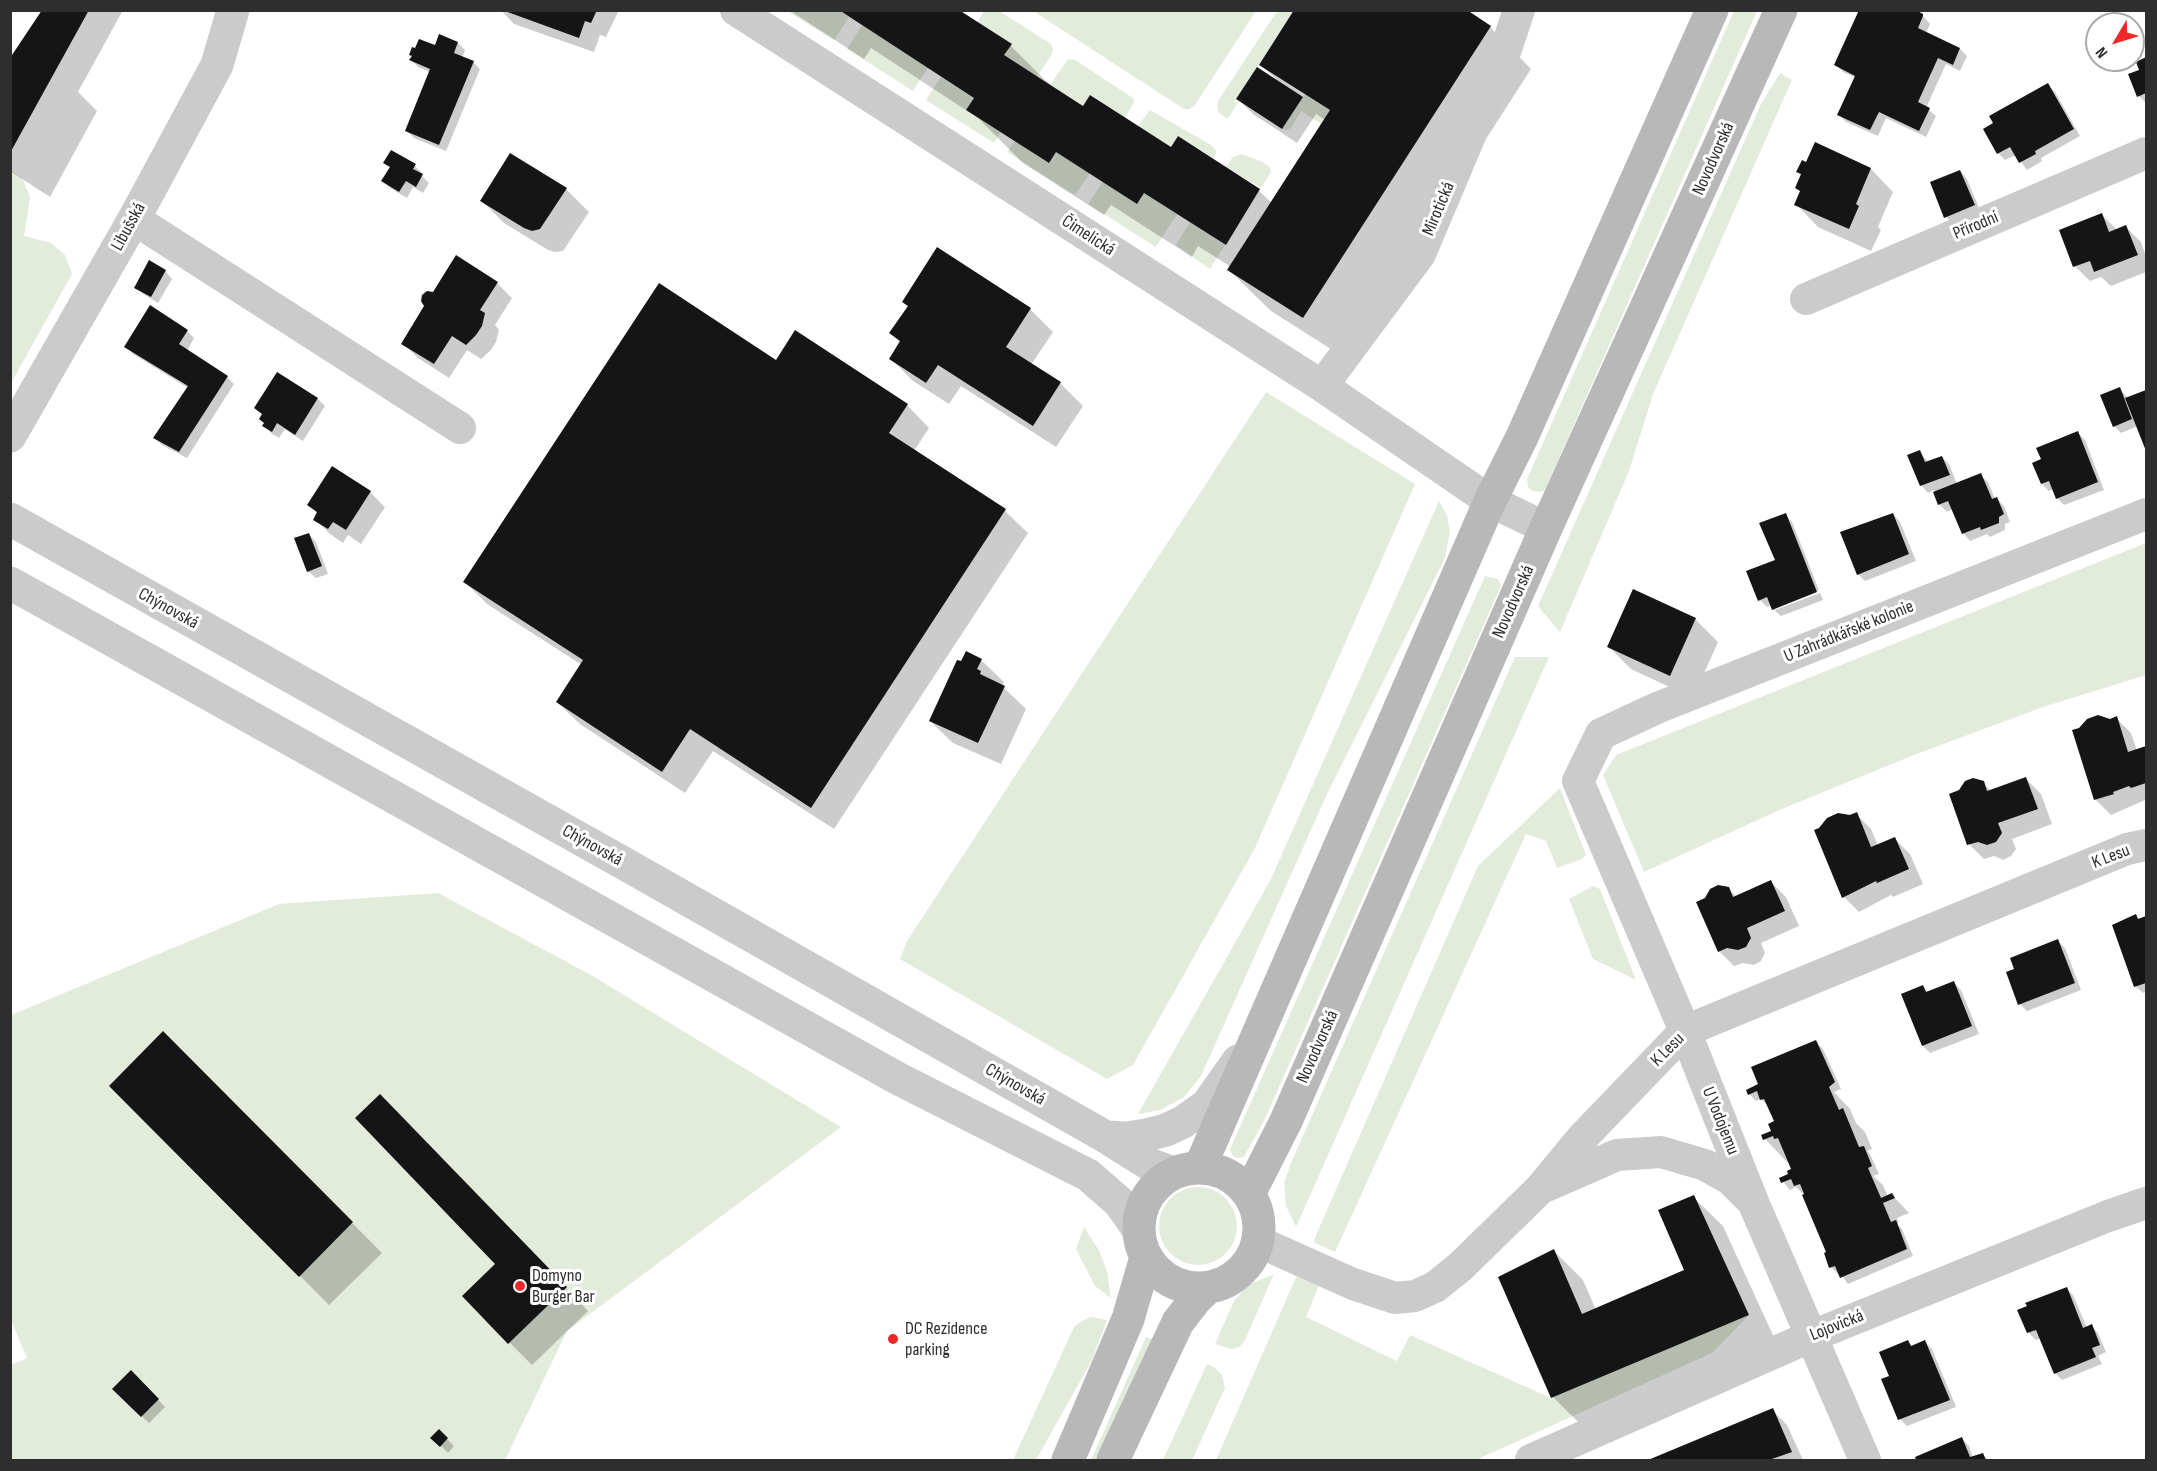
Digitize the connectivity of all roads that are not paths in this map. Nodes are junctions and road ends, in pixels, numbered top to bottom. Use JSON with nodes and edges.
{"nodes":[{"id":1,"x":233,"y":10,"type":"edge"},
{"id":2,"x":736,"y":10,"type":"edge"},
{"id":3,"x":1519,"y":10,"type":"edge"},
{"id":4,"x":1712,"y":10,"type":"edge"},
{"id":5,"x":1781,"y":10,"type":"edge"},
{"id":6,"x":2146,"y":153,"type":"edge"},
{"id":7,"x":134,"y":219,"type":"junction"},
{"id":8,"x":1806,"y":299,"type":"dead end"},
{"id":9,"x":1322,"y":386,"type":"junction"},
{"id":10,"x":460,"y":428,"type":"dead end"},
{"id":11,"x":10,"y":436,"type":"edge"},
{"id":12,"x":1490,"y":501,"type":"junction"},
{"id":13,"x":2146,"y":514,"type":"edge"},
{"id":14,"x":10,"y":519,"type":"edge"},
{"id":15,"x":1546,"y":528,"type":"junction"},
{"id":16,"x":10,"y":583,"type":"edge"},
{"id":17,"x":1578,"y":781,"type":"joint"},
{"id":18,"x":2146,"y":845,"type":"edge"},
{"id":19,"x":1684,"y":1031,"type":"junction"},
{"id":20,"x":1256,"y":1037,"type":"junction"},
{"id":21,"x":1106,"y":1137,"type":"junction"},
{"id":22,"x":1186,"y":1170,"type":"junction"},
{"id":23,"x":1540,"y":1189,"type":"junction"},
{"id":24,"x":1249,"y":1194,"type":"junction"},
{"id":25,"x":1753,"y":1202,"type":"junction"},
{"id":26,"x":2146,"y":1203,"type":"edge"},
{"id":27,"x":1257,"y":1241,"type":"junction"},
{"id":28,"x":1142,"y":1243,"type":"junction"},
{"id":29,"x":1209,"y":1287,"type":"junction"},
{"id":30,"x":1812,"y":1336,"type":"junction"},
{"id":31,"x":1068,"y":1461,"type":"edge"},
{"id":32,"x":1113,"y":1461,"type":"edge"},
{"id":33,"x":1531,"y":1461,"type":"edge"},
{"id":34,"x":1865,"y":1461,"type":"edge"}],
"edges":[{"from":1,"to":7,"type":"street","name":"Libušská"},
{"from":2,"to":9,"type":"street","name":"Čimelická"},
{"from":3,"to":9,"type":"street","name":"Mirotická"},
{"from":4,"to":12,"type":"main road"},
{"from":5,"to":15,"type":"main road","name":"Novodvorská"},
{"from":6,"to":8,"type":"street","name":"Přírodní"},
{"from":7,"to":10,"type":"street"},
{"from":7,"to":11,"type":"street","name":"Libušská"},
{"from":9,"to":12,"type":"street","name":"Čimelická"},
{"from":12,"to":15,"type":"street"},
{"from":12,"to":20,"type":"main road"},
{"from":13,"to":17,"type":"street","name":"U Zahrádkářské kolonie"},
{"from":14,"to":21,"type":"street","name":"Chýnovská"},
{"from":15,"to":24,"type":"main road","name":"Novodvorská"},
{"from":16,"to":28,"type":"street"},
{"from":17,"to":19,"type":"street","name":"U Vodojemu"},
{"from":18,"to":19,"type":"street","name":"K Lesu"},
{"from":19,"to":23,"type":"street","name":"K Lesu"},
{"from":19,"to":25,"type":"street","name":"U Vodojemu"},
{"from":20,"to":21,"type":"street"},
{"from":20,"to":22,"type":"main road"},
{"from":21,"to":22,"type":"street","name":"Chýnovská"},
{"from":22,"to":24,"type":"main road"},
{"from":22,"to":28,"type":"main road"},
{"from":23,"to":25,"type":"street"},
{"from":23,"to":27,"type":"street","name":"K Lesu"},
{"from":24,"to":27,"type":"main road"},
{"from":25,"to":30,"type":"street","name":"U Vodojemu"},
{"from":26,"to":30,"type":"street","name":"Lojovická"},
{"from":27,"to":29,"type":"main road"},
{"from":28,"to":29,"type":"main road"},
{"from":28,"to":31,"type":"main road"},
{"from":29,"to":32,"type":"main road"},
{"from":30,"to":33,"type":"street","name":"Lojovická"},
{"from":30,"to":34,"type":"street","name":"U Vodojemu"}]}
